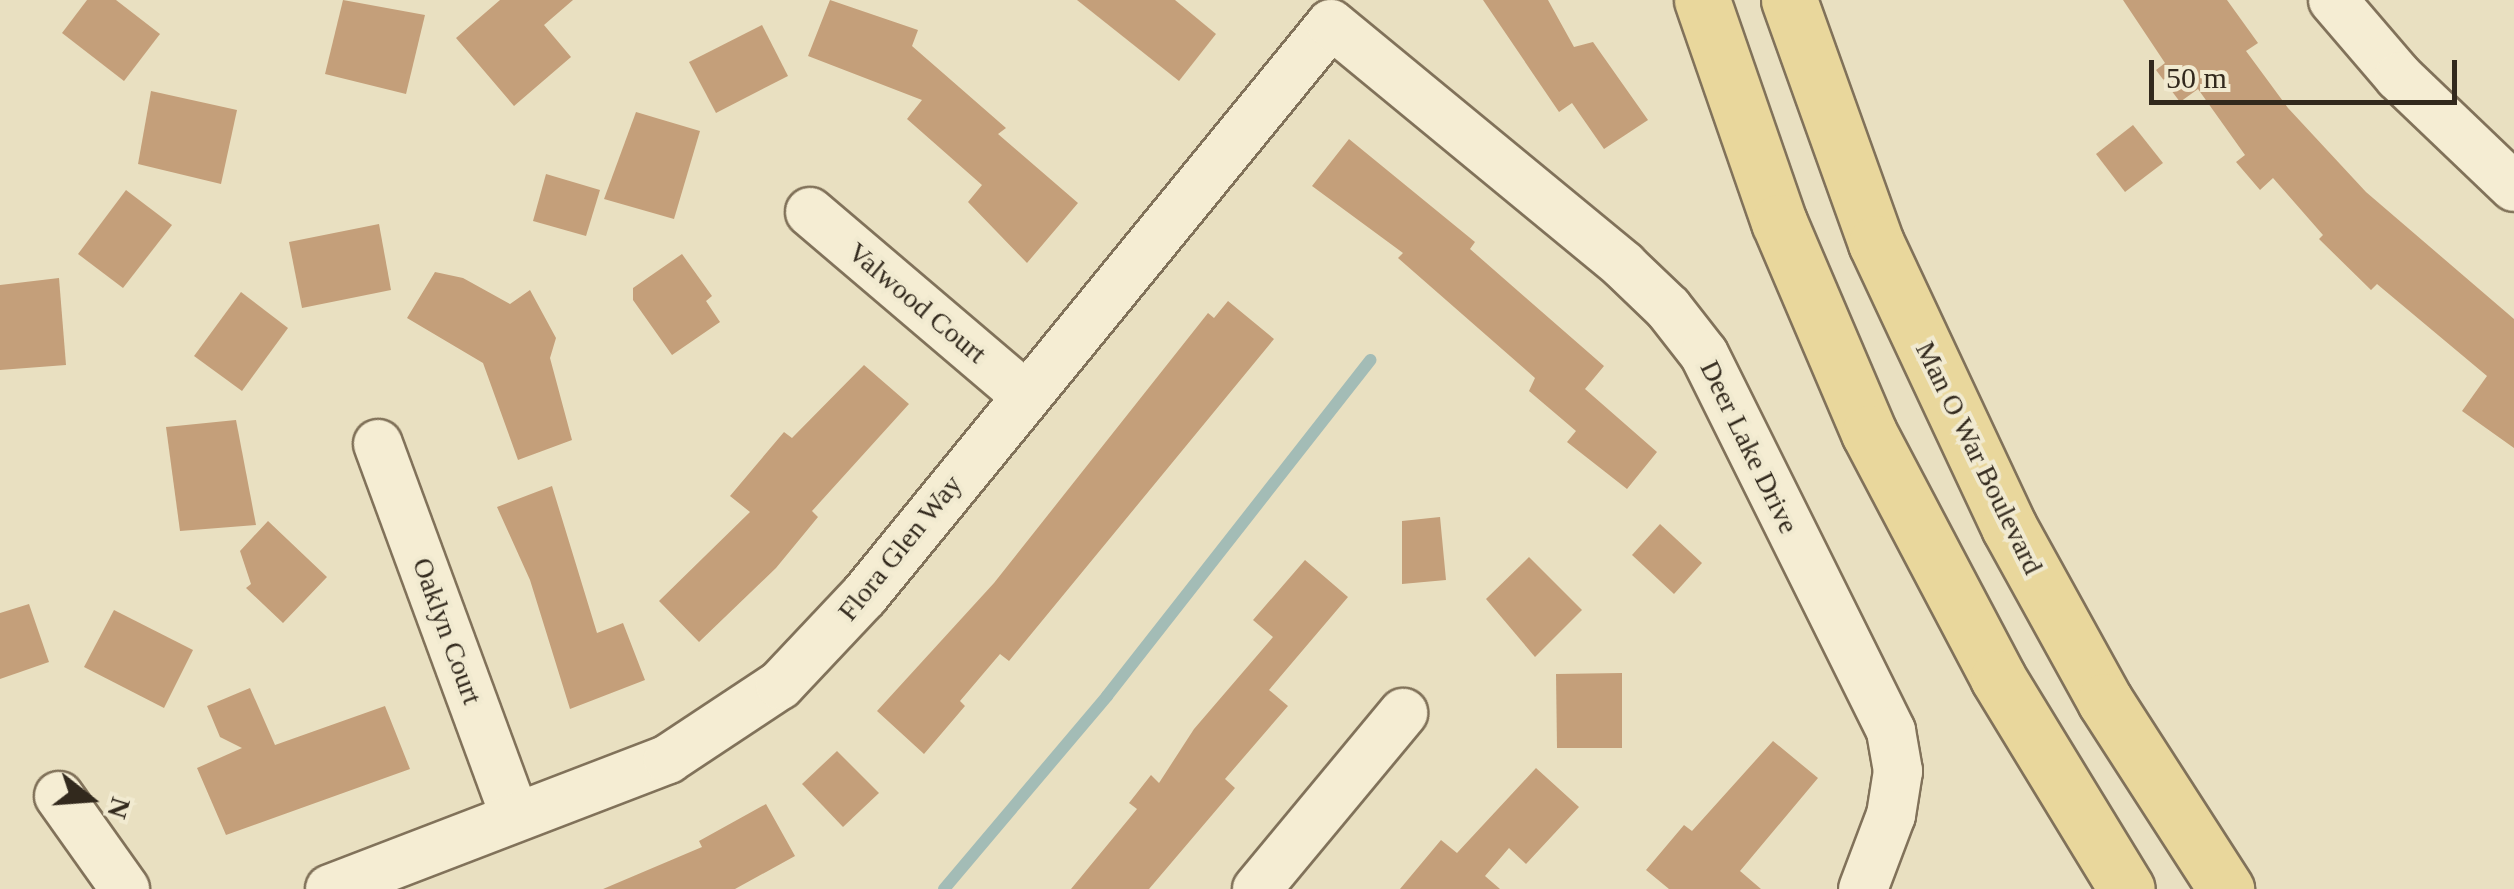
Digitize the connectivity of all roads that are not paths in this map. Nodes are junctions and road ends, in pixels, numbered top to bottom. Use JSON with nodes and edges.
{"nodes":[{"id":1,"x":1702,"y":0,"type":"edge"},
{"id":2,"x":1789,"y":0,"type":"edge"},
{"id":3,"x":2333,"y":0,"type":"edge"},
{"id":4,"x":1326,"y":8,"type":"edge"},
{"id":5,"x":2514,"y":187,"type":"edge"},
{"id":6,"x":810,"y":212,"type":"dead end"},
{"id":7,"x":1024,"y":394,"type":"junction"},
{"id":8,"x":378,"y":444,"type":"dead end"},
{"id":9,"x":1403,"y":713,"type":"dead end"},
{"id":10,"x":59,"y":796,"type":"dead end"},
{"id":11,"x":515,"y":817,"type":"junction"},
{"id":12,"x":125,"y":889,"type":"edge"},
{"id":13,"x":330,"y":889,"type":"edge"},
{"id":14,"x":1257,"y":889,"type":"edge"},
{"id":15,"x":1863,"y":889,"type":"edge"},
{"id":16,"x":2127,"y":889,"type":"edge"},
{"id":17,"x":2226,"y":889,"type":"edge"}],
"edges":[{"from":1,"to":16,"type":"main road"},
{"from":2,"to":17,"type":"main road","name":"Man O War Boulevard"},
{"from":3,"to":5,"type":"street"},
{"from":4,"to":7,"type":"street","name":"Flora Glen Way"},
{"from":4,"to":15,"type":"street","name":"Deer Lake Drive"},
{"from":6,"to":7,"type":"street","name":"Valwood Court"},
{"from":7,"to":11,"type":"street","name":"Flora Glen Way"},
{"from":8,"to":11,"type":"street","name":"Oaklyn Court"},
{"from":9,"to":14,"type":"street"},
{"from":10,"to":12,"type":"street"},
{"from":11,"to":13,"type":"street","name":"Flora Glen Way"}]}
